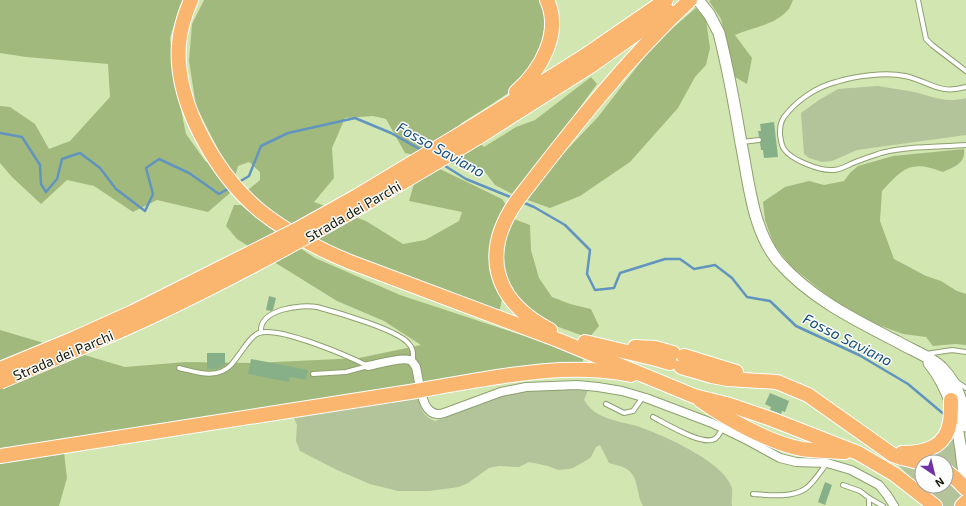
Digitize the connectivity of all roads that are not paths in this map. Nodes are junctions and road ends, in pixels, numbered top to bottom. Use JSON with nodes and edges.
{"nodes":[{"id":1,"x":191,"y":0,"type":"edge"},
{"id":2,"x":547,"y":0,"type":"edge"},
{"id":3,"x":684,"y":0,"type":"edge"},
{"id":4,"x":690,"y":0,"type":"edge"},
{"id":5,"x":698,"y":0,"type":"edge"},
{"id":6,"x":918,"y":0,"type":"edge"},
{"id":7,"x":667,"y":7,"type":"edge"},
{"id":8,"x":966,"y":71,"type":"edge"},
{"id":9,"x":966,"y":87,"type":"edge"},
{"id":10,"x":473,"y":133,"type":"junction"},
{"id":11,"x":775,"y":137,"type":"dead end"},
{"id":12,"x":780,"y":137,"type":"junction"},
{"id":13,"x":759,"y":140,"type":"dead end"},
{"id":14,"x":741,"y":142,"type":"junction"},
{"id":15,"x":966,"y":145,"type":"edge"},
{"id":16,"x":261,"y":332,"type":"junction"},
{"id":17,"x":558,"y":340,"type":"junction"},
{"id":18,"x":602,"y":347,"type":"junction"},
{"id":19,"x":966,"y":352,"type":"edge"},
{"id":20,"x":922,"y":355,"type":"junction"},
{"id":21,"x":412,"y":362,"type":"junction"},
{"id":22,"x":676,"y":362,"type":"junction"},
{"id":23,"x":368,"y":366,"type":"junction"},
{"id":24,"x":179,"y":368,"type":"dead end"},
{"id":25,"x":0,"y":369,"type":"edge"},
{"id":26,"x":313,"y":374,"type":"dead end"},
{"id":27,"x":951,"y":379,"type":"junction"},
{"id":28,"x":0,"y":382,"type":"edge"},
{"id":29,"x":668,"y":384,"type":"junction"},
{"id":30,"x":966,"y":388,"type":"edge"},
{"id":31,"x":642,"y":397,"type":"junction"},
{"id":32,"x":951,"y":400,"type":"junction"},
{"id":33,"x":606,"y":404,"type":"dead end"},
{"id":34,"x":960,"y":414,"type":"junction"},
{"id":35,"x":653,"y":416,"type":"dead end"},
{"id":36,"x":966,"y":426,"type":"edge"},
{"id":37,"x":723,"y":428,"type":"junction"},
{"id":38,"x":889,"y":452,"type":"junction"},
{"id":39,"x":0,"y":456,"type":"edge"},
{"id":40,"x":914,"y":461,"type":"edge"},
{"id":41,"x":827,"y":463,"type":"junction"},
{"id":42,"x":954,"y":477,"type":"edge"},
{"id":43,"x":966,"y":480,"type":"edge"},
{"id":44,"x":843,"y":485,"type":"dead end"},
{"id":45,"x":911,"y":487,"type":"junction"},
{"id":46,"x":966,"y":489,"type":"edge"},
{"id":47,"x":753,"y":494,"type":"dead end"},
{"id":48,"x":869,"y":498,"type":"junction"},
{"id":49,"x":966,"y":502,"type":"edge"},
{"id":50,"x":869,"y":506,"type":"edge"},
{"id":51,"x":883,"y":506,"type":"edge"},
{"id":52,"x":894,"y":506,"type":"edge"},
{"id":53,"x":924,"y":506,"type":"edge"},
{"id":54,"x":935,"y":506,"type":"edge"},
{"id":55,"x":962,"y":506,"type":"edge"}],
"edges":[{"from":1,"to":17,"type":"highway"},
{"from":2,"to":10,"type":"highway"},
{"from":3,"to":7,"type":"highway","name":"Strada dei Parchi"},
{"from":4,"to":7,"type":"highway"},
{"from":5,"to":14,"type":"main road"},
{"from":6,"to":8,"type":"lane"},
{"from":7,"to":10,"type":"highway","name":"Strada dei Parchi"},
{"from":7,"to":18,"type":"highway"},
{"from":9,"to":12,"type":"lane"},
{"from":10,"to":25,"type":"highway","name":"Strada dei Parchi","bridge":true},
{"from":10,"to":28,"type":"highway","name":"Strada dei Parchi","bridge":true},
{"from":11,"to":12,"type":"lane"},
{"from":12,"to":15,"type":"lane"},
{"from":13,"to":14,"type":"lane"},
{"from":14,"to":20,"type":"main road"},
{"from":16,"to":21,"type":"lane"},
{"from":16,"to":23,"type":"lane"},
{"from":16,"to":24,"type":"lane"},
{"from":17,"to":18,"type":"highway"},
{"from":17,"to":29,"type":"highway"},
{"from":18,"to":22,"type":"highway"},
{"from":18,"to":22,"type":"highway"},
{"from":19,"to":20,"type":"lane"},
{"from":20,"to":27,"type":"main road"},
{"from":20,"to":32,"type":"main road"},
{"from":21,"to":23,"type":"street"},
{"from":21,"to":31,"type":"street"},
{"from":22,"to":38,"type":"highway"},
{"from":23,"to":26,"type":"lane"},
{"from":27,"to":30,"type":"lane"},
{"from":27,"to":34,"type":"main road"},
{"from":29,"to":39,"type":"highway"},
{"from":29,"to":45,"type":"highway"},
{"from":31,"to":33,"type":"lane"},
{"from":31,"to":37,"type":"street"},
{"from":32,"to":34,"type":"main road"},
{"from":32,"to":38,"type":"highway"},
{"from":34,"to":36,"type":"main road"},
{"from":34,"to":43,"type":"main road"},
{"from":35,"to":37,"type":"lane"},
{"from":37,"to":41,"type":"street"},
{"from":38,"to":40,"type":"highway"},
{"from":41,"to":47,"type":"lane"},
{"from":41,"to":52,"type":"street"},
{"from":42,"to":46,"type":"highway"},
{"from":44,"to":48,"type":"lane"},
{"from":45,"to":53,"type":"highway"},
{"from":45,"to":54,"type":"highway"},
{"from":48,"to":50,"type":"lane"},
{"from":48,"to":51,"type":"lane"},
{"from":49,"to":55,"type":"highway"}]}
